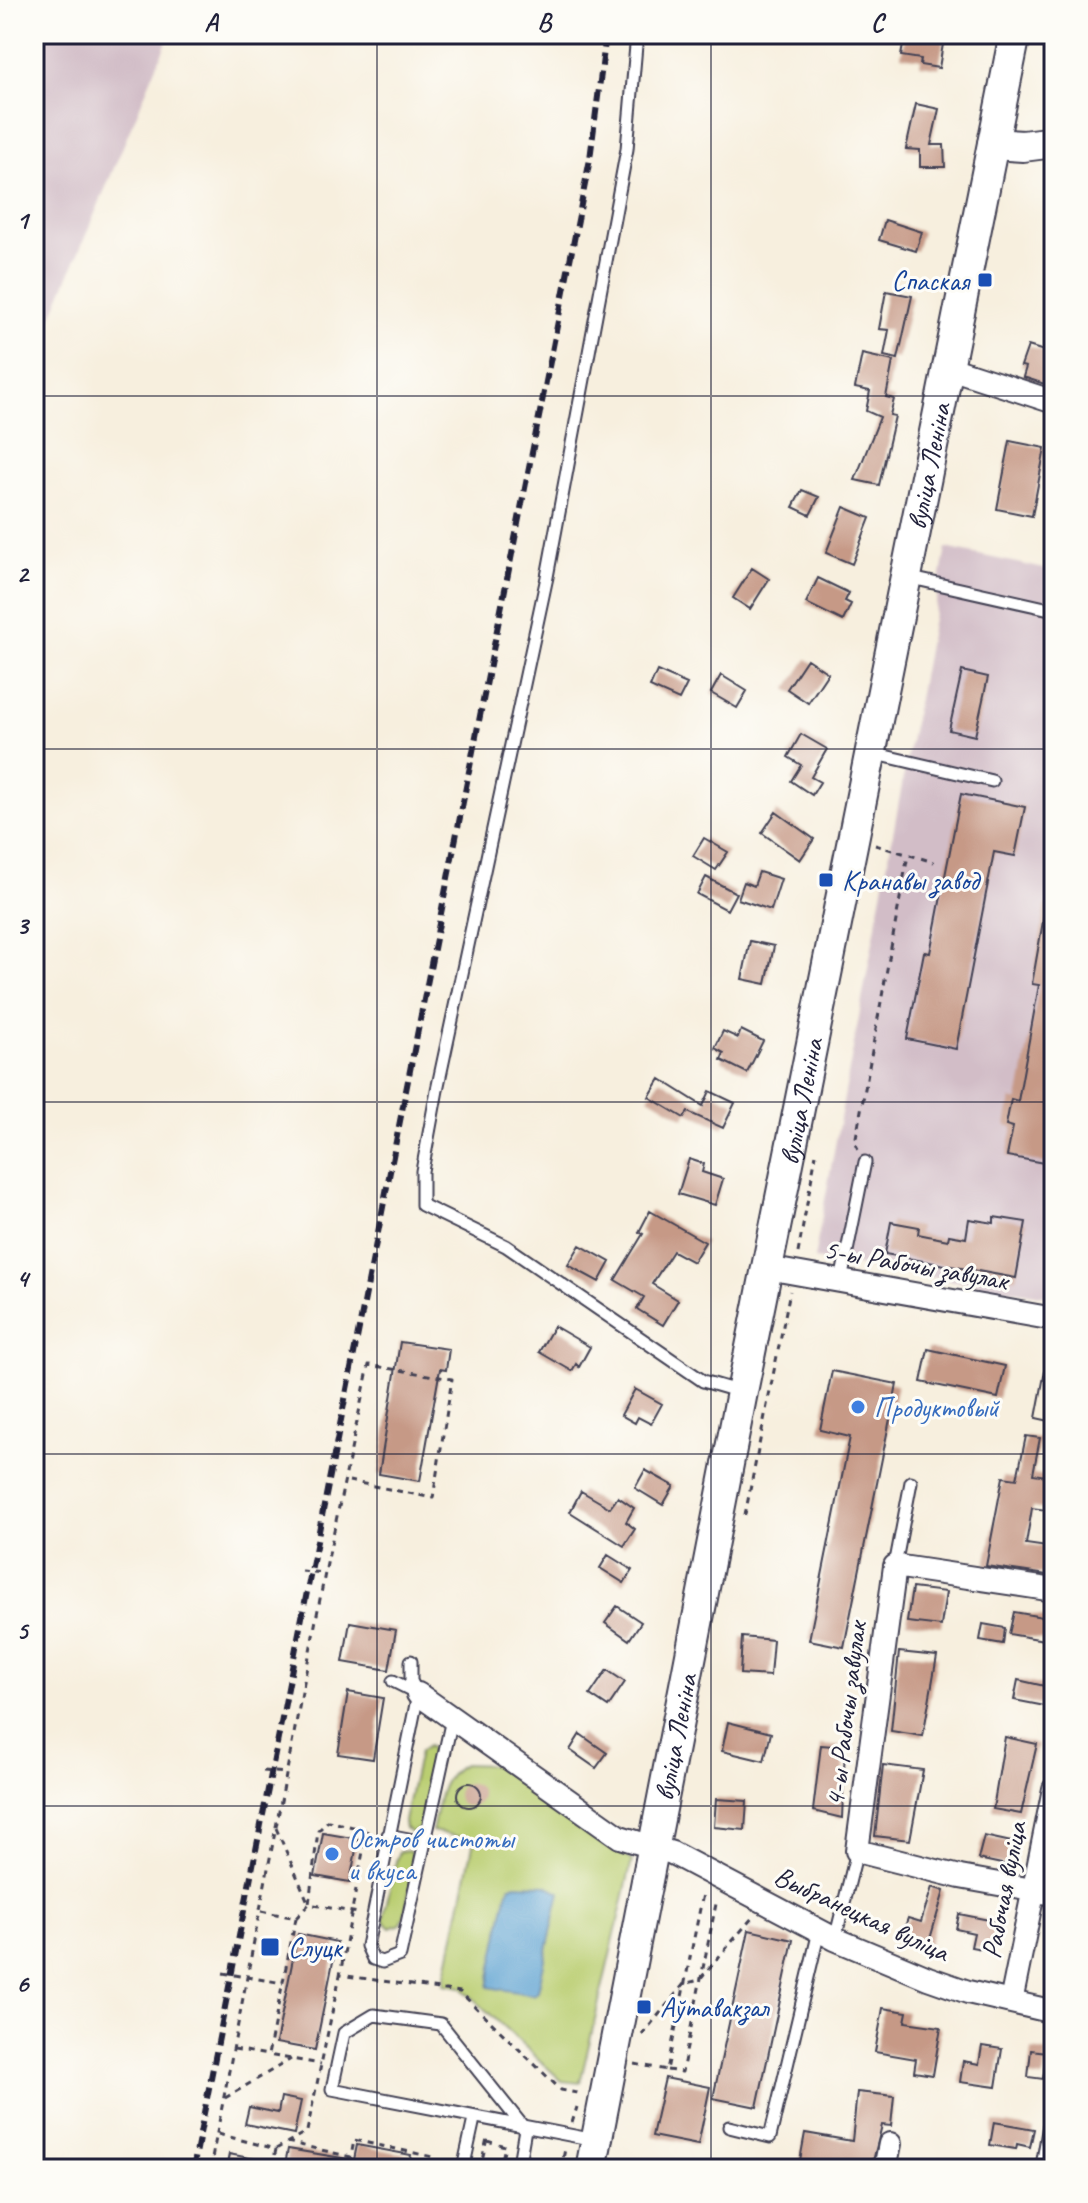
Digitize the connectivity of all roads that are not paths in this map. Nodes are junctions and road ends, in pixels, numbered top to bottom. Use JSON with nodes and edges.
{"nodes":[{"id":1,"x":637,"y":34,"type":"edge"},
{"id":2,"x":1015,"y":34,"type":"edge"},
{"id":3,"x":1054,"y":142,"type":"edge"},
{"id":4,"x":993,"y":144,"type":"junction"},
{"id":5,"x":950,"y":368,"type":"junction"},
{"id":6,"x":1054,"y":402,"type":"edge"},
{"id":7,"x":906,"y":577,"type":"junction"},
{"id":8,"x":1054,"y":610,"type":"edge"},
{"id":9,"x":871,"y":753,"type":"junction"},
{"id":10,"x":992,"y":781,"type":"dead end"},
{"id":11,"x":865,"y":1162,"type":"road end"},
{"id":12,"x":767,"y":1268,"type":"junction"},
{"id":13,"x":841,"y":1281,"type":"junction"},
{"id":14,"x":1054,"y":1319,"type":"edge"},
{"id":15,"x":742,"y":1392,"type":"junction"},
{"id":16,"x":911,"y":1482,"type":"dead end"},
{"id":17,"x":895,"y":1566,"type":"junction"},
{"id":18,"x":1054,"y":1590,"type":"edge"},
{"id":19,"x":411,"y":1661,"type":"dead end"},
{"id":20,"x":393,"y":1681,"type":"dead end"},
{"id":21,"x":418,"y":1694,"type":"junction"},
{"id":22,"x":452,"y":1719,"type":"junction"},
{"id":23,"x":1054,"y":1789,"type":"edge"},
{"id":24,"x":388,"y":1835,"type":"junction"},
{"id":25,"x":424,"y":1842,"type":"junction"},
{"id":26,"x":652,"y":1849,"type":"junction"},
{"id":27,"x":857,"y":1851,"type":"junction"},
{"id":28,"x":1044,"y":1892,"type":"edge"},
{"id":29,"x":827,"y":1935,"type":"junction"},
{"id":30,"x":1011,"y":2002,"type":"junction"},
{"id":31,"x":1054,"y":2012,"type":"edge"},
{"id":32,"x":474,"y":2119,"type":"junction"},
{"id":33,"x":729,"y":2127,"type":"dead end"},
{"id":34,"x":1054,"y":2128,"type":"edge"},
{"id":35,"x":525,"y":2129,"type":"junction"},
{"id":36,"x":890,"y":2144,"type":"dead end"},
{"id":37,"x":594,"y":2155,"type":"edge"},
{"id":38,"x":463,"y":2169,"type":"edge"},
{"id":39,"x":518,"y":2169,"type":"edge"},
{"id":40,"x":885,"y":2169,"type":"edge"},
{"id":41,"x":1047,"y":2169,"type":"edge"}],
"edges":[{"from":1,"to":15,"type":"lane"},
{"from":2,"to":4,"type":"main road","name":"вуліца Леніна"},
{"from":3,"to":4,"type":"main road"},
{"from":4,"to":5,"type":"main road","name":"вуліца Леніна"},
{"from":5,"to":6,"type":"street"},
{"from":5,"to":7,"type":"main road","name":"вуліца Леніна"},
{"from":7,"to":8,"type":"lane"},
{"from":7,"to":9,"type":"main road","name":"вуліца Леніна"},
{"from":9,"to":10,"type":"lane"},
{"from":9,"to":12,"type":"main road","name":"вуліца Леніна"},
{"from":11,"to":13,"type":"lane"},
{"from":12,"to":13,"type":"street","name":"5-ы Рабочы завулак"},
{"from":12,"to":15,"type":"main road","name":"вуліца Леніна"},
{"from":13,"to":14,"type":"street","name":"5-ы Рабочы завулак"},
{"from":15,"to":26,"type":"main road","name":"вуліца Леніна"},
{"from":16,"to":17,"type":"lane"},
{"from":17,"to":18,"type":"street"},
{"from":17,"to":27,"type":"street","name":"4-ы Рабочы завулак"},
{"from":19,"to":21,"type":"lane"},
{"from":20,"to":21,"type":"lane"},
{"from":21,"to":22,"type":"street","name":"Выбранецкая вуліца"},
{"from":21,"to":24,"type":"lane"},
{"from":22,"to":25,"type":"lane"},
{"from":22,"to":26,"type":"street","name":"Выбранецкая вуліца"},
{"from":23,"to":28,"type":"street","name":"Рабочая вуліца"},
{"from":24,"to":25,"type":"lane"},
{"from":24,"to":25,"type":"lane"},
{"from":26,"to":29,"type":"street","name":"Выбранецкая вуліца"},
{"from":26,"to":37,"type":"main road","name":"вуліца Леніна"},
{"from":27,"to":28,"type":"street"},
{"from":27,"to":29,"type":"lane"},
{"from":28,"to":30,"type":"street","name":"Рабочая вуліца"},
{"from":29,"to":30,"type":"street","name":"Выбранецкая вуліца"},
{"from":29,"to":33,"type":"lane"},
{"from":30,"to":31,"type":"street","name":"Выбранецкая вуліца"},
{"from":32,"to":35,"type":"lane"},
{"from":32,"to":35,"type":"lane"},
{"from":32,"to":38,"type":"lane"},
{"from":34,"to":41,"type":"street"},
{"from":35,"to":37,"type":"lane"},
{"from":35,"to":39,"type":"lane"},
{"from":36,"to":40,"type":"street"}]}
